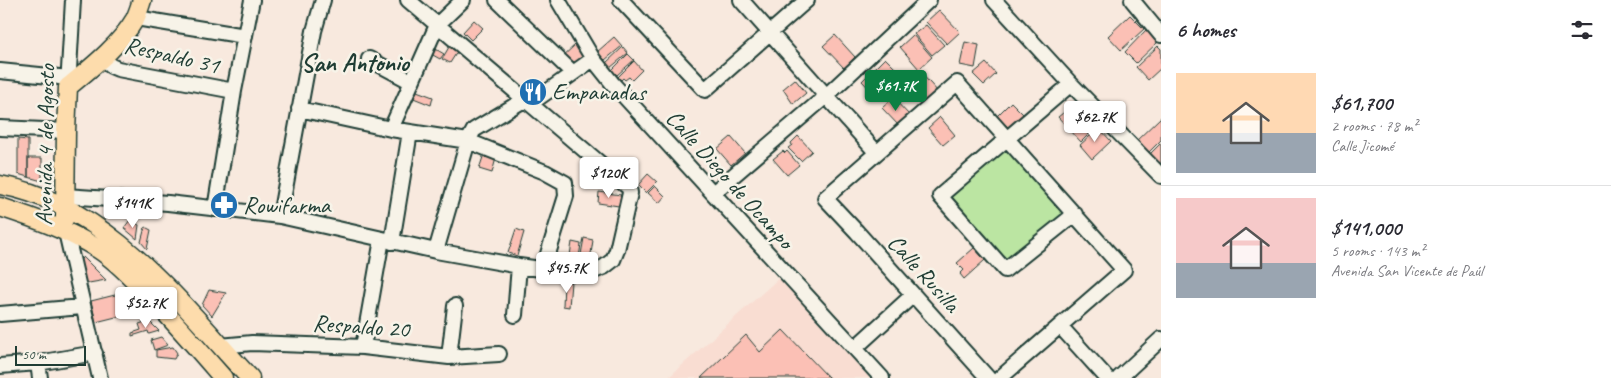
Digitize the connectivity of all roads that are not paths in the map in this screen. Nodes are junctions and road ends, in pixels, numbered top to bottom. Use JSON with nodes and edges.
{"nodes":[{"id":1,"x":73,"y":0,"type":"edge"},
{"id":2,"x":142,"y":0,"type":"edge"},
{"id":3,"x":252,"y":0,"type":"edge"},
{"id":4,"x":323,"y":0,"type":"edge"},
{"id":5,"x":408,"y":0,"type":"edge"},
{"id":6,"x":463,"y":0,"type":"edge"},
{"id":7,"x":496,"y":0,"type":"edge"},
{"id":8,"x":558,"y":0,"type":"edge"},
{"id":9,"x":621,"y":0,"type":"edge"},
{"id":10,"x":741,"y":0,"type":"edge"},
{"id":11,"x":807,"y":0,"type":"edge"},
{"id":12,"x":929,"y":0,"type":"edge"},
{"id":13,"x":994,"y":0,"type":"edge"},
{"id":14,"x":1132,"y":0,"type":"edge"},
{"id":15,"x":136,"y":18,"type":"junction"},
{"id":16,"x":437,"y":25,"type":"junction"},
{"id":17,"x":770,"y":33,"type":"junction"},
{"id":18,"x":1161,"y":35,"type":"edge"},
{"id":19,"x":244,"y":36,"type":"junction"},
{"id":20,"x":102,"y":58,"type":"junction"},
{"id":21,"x":369,"y":59,"type":"dead end"},
{"id":22,"x":592,"y":59,"type":"junction"},
{"id":23,"x":0,"y":71,"type":"edge"},
{"id":24,"x":573,"y":72,"type":"junction"},
{"id":25,"x":412,"y":82,"type":"junction"},
{"id":26,"x":69,"y":83,"type":"junction"},
{"id":27,"x":1071,"y":84,"type":"junction"},
{"id":28,"x":234,"y":91,"type":"junction"},
{"id":29,"x":826,"y":96,"type":"junction"},
{"id":30,"x":524,"y":100,"type":"junction"},
{"id":31,"x":299,"y":109,"type":"junction"},
{"id":32,"x":0,"y":128,"type":"edge"},
{"id":33,"x":391,"y":128,"type":"junction"},
{"id":34,"x":66,"y":131,"type":"junction"},
{"id":35,"x":410,"y":132,"type":"junction"},
{"id":36,"x":1008,"y":140,"type":"junction"},
{"id":37,"x":468,"y":141,"type":"junction"},
{"id":38,"x":876,"y":152,"type":"junction"},
{"id":39,"x":1161,"y":176,"type":"edge"},
{"id":40,"x":0,"y":184,"type":"edge"},
{"id":41,"x":713,"y":193,"type":"junction"},
{"id":42,"x":65,"y":202,"type":"junction"},
{"id":43,"x":0,"y":206,"type":"edge"},
{"id":44,"x":215,"y":209,"type":"junction"},
{"id":45,"x":1075,"y":214,"type":"junction"},
{"id":46,"x":280,"y":216,"type":"junction"},
{"id":47,"x":66,"y":232,"type":"junction"},
{"id":48,"x":387,"y":240,"type":"junction"},
{"id":49,"x":436,"y":251,"type":"junction"},
{"id":50,"x":519,"y":266,"type":"junction"},
{"id":51,"x":543,"y":270,"type":"junction"},
{"id":52,"x":913,"y":295,"type":"junction"},
{"id":53,"x":455,"y":306,"type":"dead end"},
{"id":54,"x":82,"y":307,"type":"junction"},
{"id":55,"x":0,"y":314,"type":"edge"},
{"id":56,"x":515,"y":315,"type":"dead end"},
{"id":57,"x":1060,"y":326,"type":"junction"},
{"id":58,"x":1161,"y":340,"type":"edge"},
{"id":59,"x":220,"y":346,"type":"junction"},
{"id":60,"x":363,"y":347,"type":"junction"},
{"id":61,"x":855,"y":348,"type":"junction"},
{"id":62,"x":95,"y":353,"type":"junction"},
{"id":63,"x":499,"y":354,"type":"dead end"},
{"id":64,"x":449,"y":357,"type":"junction"},
{"id":65,"x":38,"y":363,"type":"junction"},
{"id":66,"x":0,"y":366,"type":"edge"},
{"id":67,"x":40,"y":378,"type":"edge"},
{"id":68,"x":100,"y":378,"type":"edge"},
{"id":69,"x":223,"y":378,"type":"edge"},
{"id":70,"x":250,"y":378,"type":"edge"},
{"id":71,"x":882,"y":378,"type":"edge"},
{"id":72,"x":988,"y":378,"type":"edge"},
{"id":73,"x":1000,"y":378,"type":"edge"},
{"id":74,"x":1107,"y":378,"type":"edge"},
{"id":75,"x":1119,"y":378,"type":"edge"}],
"edges":[{"from":1,"to":26,"type":"street","name":"Avenida 4 de Agosto"},
{"from":2,"to":15,"type":"main road"},
{"from":3,"to":19,"type":"street"},
{"from":4,"to":31,"type":"street"},
{"from":5,"to":16,"type":"street"},
{"from":6,"to":16,"type":"street"},
{"from":7,"to":24,"type":"street"},
{"from":8,"to":22,"type":"street","name":"Calle Diego de Ocampo"},
{"from":9,"to":17,"type":"street"},
{"from":10,"to":17,"type":"street"},
{"from":11,"to":17,"type":"street"},
{"from":12,"to":29,"type":"street"},
{"from":13,"to":27,"type":"street"},
{"from":14,"to":18,"type":"street"},
{"from":15,"to":19,"type":"street"},
{"from":15,"to":20,"type":"main road"},
{"from":16,"to":25,"type":"street"},
{"from":16,"to":30,"type":"street"},
{"from":17,"to":29,"type":"street"},
{"from":19,"to":28,"type":"street"},
{"from":20,"to":26,"type":"main road"},
{"from":20,"to":28,"type":"street","name":"Respaldo 31"},
{"from":21,"to":25,"type":"street"},
{"from":22,"to":24,"type":"street"},
{"from":22,"to":41,"type":"street","name":"Calle Diego de Ocampo"},
{"from":23,"to":26,"type":"street"},
{"from":24,"to":30,"type":"street"},
{"from":25,"to":33,"type":"street"},
{"from":26,"to":34,"type":"main road","name":"Avenida 4 de Agosto"},
{"from":27,"to":36,"type":"street"},
{"from":27,"to":39,"type":"street"},
{"from":28,"to":44,"type":"street"},
{"from":29,"to":38,"type":"street"},
{"from":29,"to":41,"type":"street"},
{"from":30,"to":37,"type":"street"},
{"from":30,"to":51,"type":"street"},
{"from":31,"to":33,"type":"street"},
{"from":31,"to":46,"type":"street"},
{"from":32,"to":34,"type":"street"},
{"from":33,"to":35,"type":"street"},
{"from":34,"to":42,"type":"main road","name":"Avenida 4 de Agosto"},
{"from":35,"to":37,"type":"street"},
{"from":35,"to":48,"type":"street"},
{"from":36,"to":38,"type":"street"},
{"from":36,"to":45,"type":"street"},
{"from":36,"to":45,"type":"street"},
{"from":37,"to":49,"type":"street"},
{"from":37,"to":51,"type":"street"},
{"from":38,"to":52,"type":"street","name":"Calle Rusilla"},
{"from":40,"to":42,"type":"main road"},
{"from":41,"to":61,"type":"street","name":"Calle Diego de Ocampo"},
{"from":42,"to":44,"type":"street"},
{"from":42,"to":47,"type":"main road","name":"Avenida 4 de Agosto"},
{"from":42,"to":59,"type":"main road"},
{"from":43,"to":47,"type":"main road"},
{"from":44,"to":46,"type":"street"},
{"from":45,"to":57,"type":"street"},
{"from":46,"to":48,"type":"street"},
{"from":47,"to":54,"type":"street","name":"Avenida 4 de Agosto"},
{"from":47,"to":69,"type":"main road"},
{"from":48,"to":49,"type":"street"},
{"from":48,"to":60,"type":"street"},
{"from":49,"to":50,"type":"street"},
{"from":50,"to":51,"type":"street"},
{"from":50,"to":56,"type":"street"},
{"from":52,"to":61,"type":"street"},
{"from":52,"to":72,"type":"street","name":"Calle Rusilla"},
{"from":53,"to":64,"type":"street"},
{"from":54,"to":55,"type":"street"},
{"from":54,"to":62,"type":"street","name":"Avenida 4 de Agosto"},
{"from":57,"to":73,"type":"street"},
{"from":57,"to":74,"type":"street"},
{"from":58,"to":75,"type":"street"},
{"from":59,"to":60,"type":"street","name":"Respaldo 20"},
{"from":59,"to":70,"type":"main road"},
{"from":60,"to":64,"type":"street","name":"Respaldo 20"},
{"from":61,"to":71,"type":"street","name":"Calle Diego de Ocampo"},
{"from":62,"to":65,"type":"street"},
{"from":62,"to":68,"type":"street","name":"Avenida 4 de Agosto"},
{"from":63,"to":64,"type":"street","name":"Respaldo 20"},
{"from":65,"to":66,"type":"street"},
{"from":65,"to":67,"type":"street"}]}
